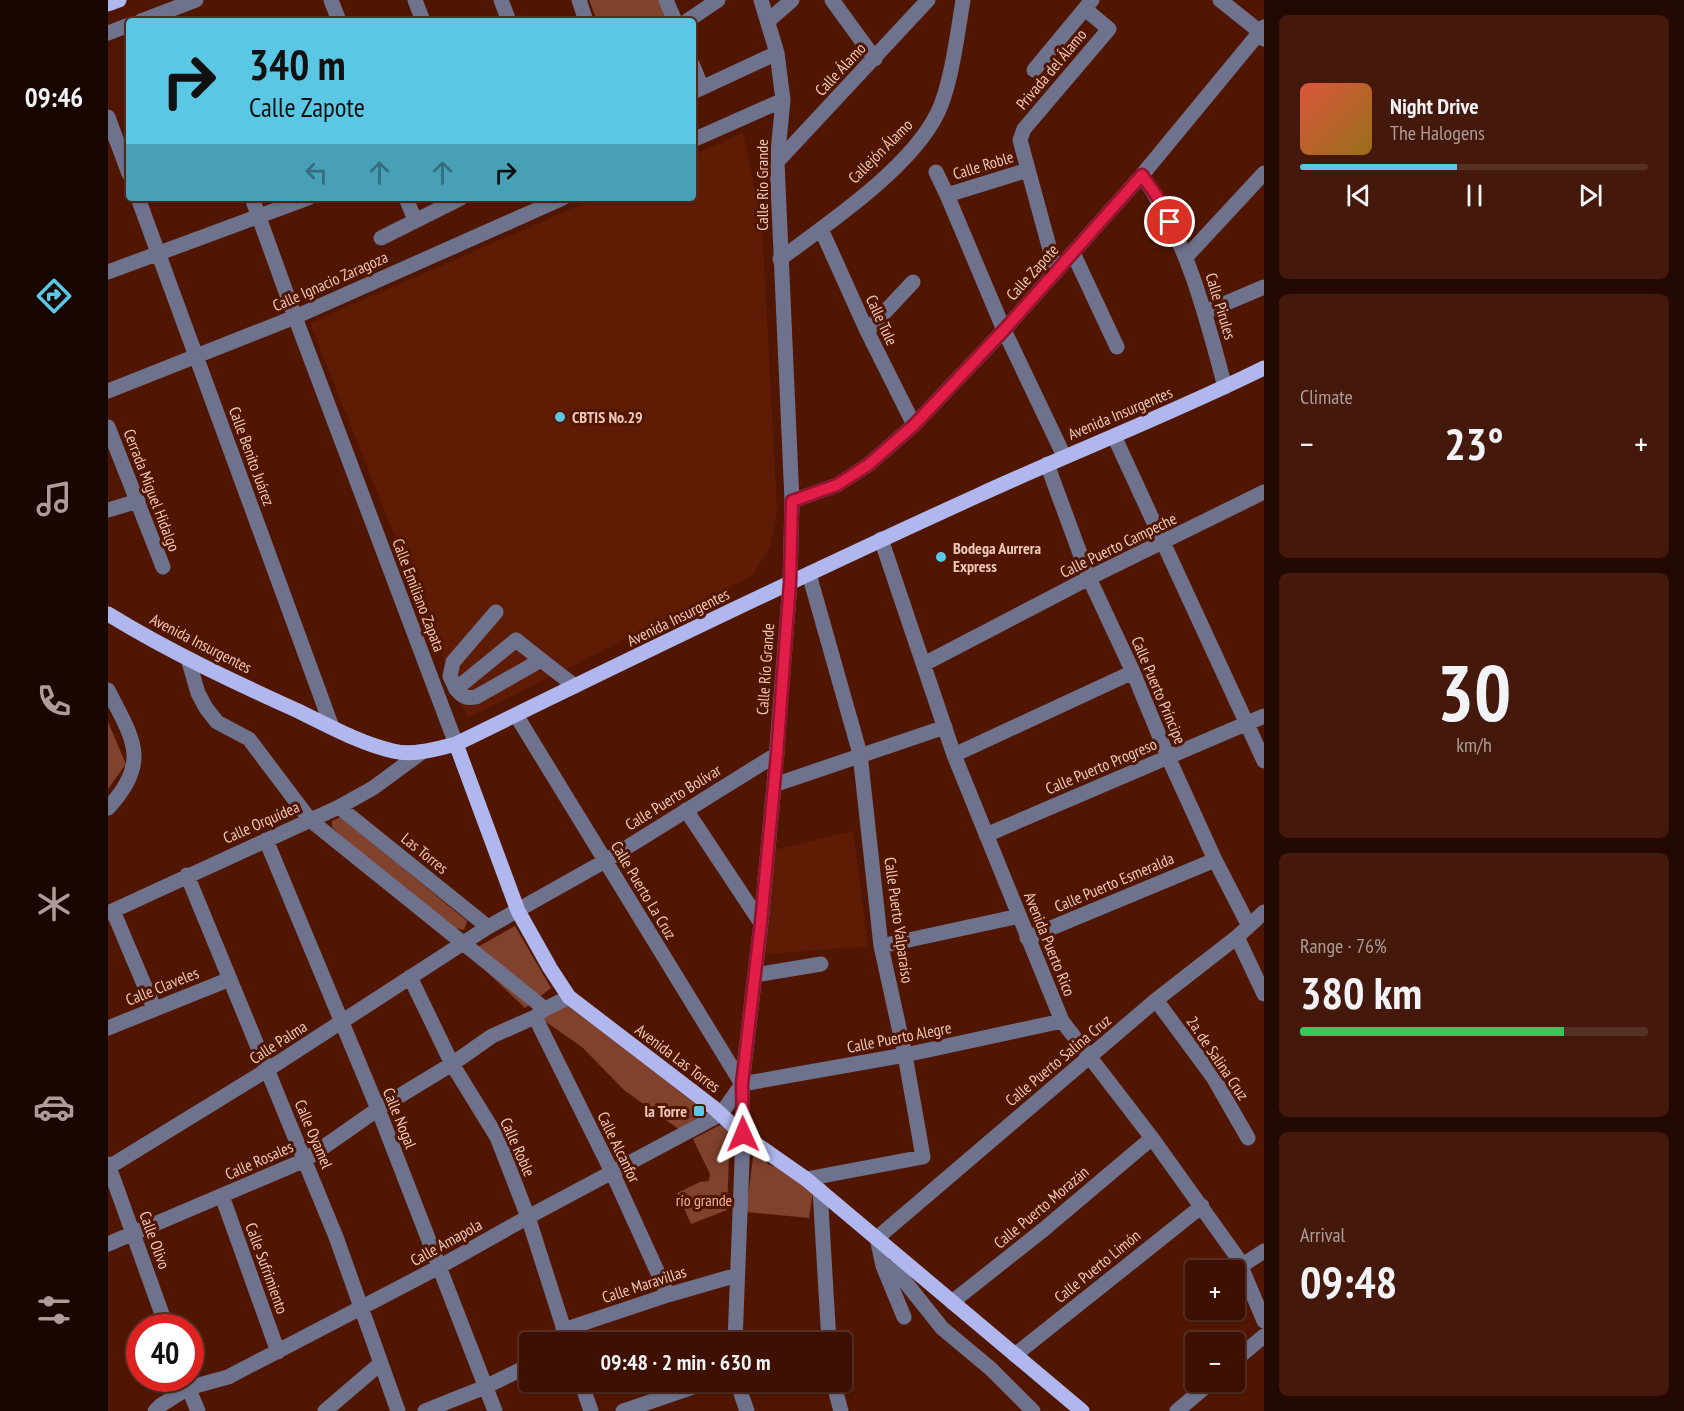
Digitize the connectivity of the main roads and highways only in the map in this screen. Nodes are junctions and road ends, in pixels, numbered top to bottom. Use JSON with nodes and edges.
{"nodes":[{"id":1,"x":119,"y":0,"type":"edge"},
{"id":2,"x":108,"y":4,"type":"edge"},
{"id":3,"x":1264,"y":368,"type":"edge"},
{"id":4,"x":108,"y":614,"type":"edge"},
{"id":5,"x":456,"y":744,"type":"junction"},
{"id":6,"x":569,"y":997,"type":"joint"},
{"id":7,"x":1082,"y":1411,"type":"edge"}],
"edges":[{"from":1,"to":2,"type":"main road"},
{"from":3,"to":5,"type":"main road","name":"Avenida Insurgentes"},
{"from":4,"to":5,"type":"main road","name":"Avenida Insurgentes"},
{"from":5,"to":6,"type":"main road","name":"Calle Emiliano Zapata"},
{"from":6,"to":7,"type":"main road","name":"Avenida Las Torres"}]}
